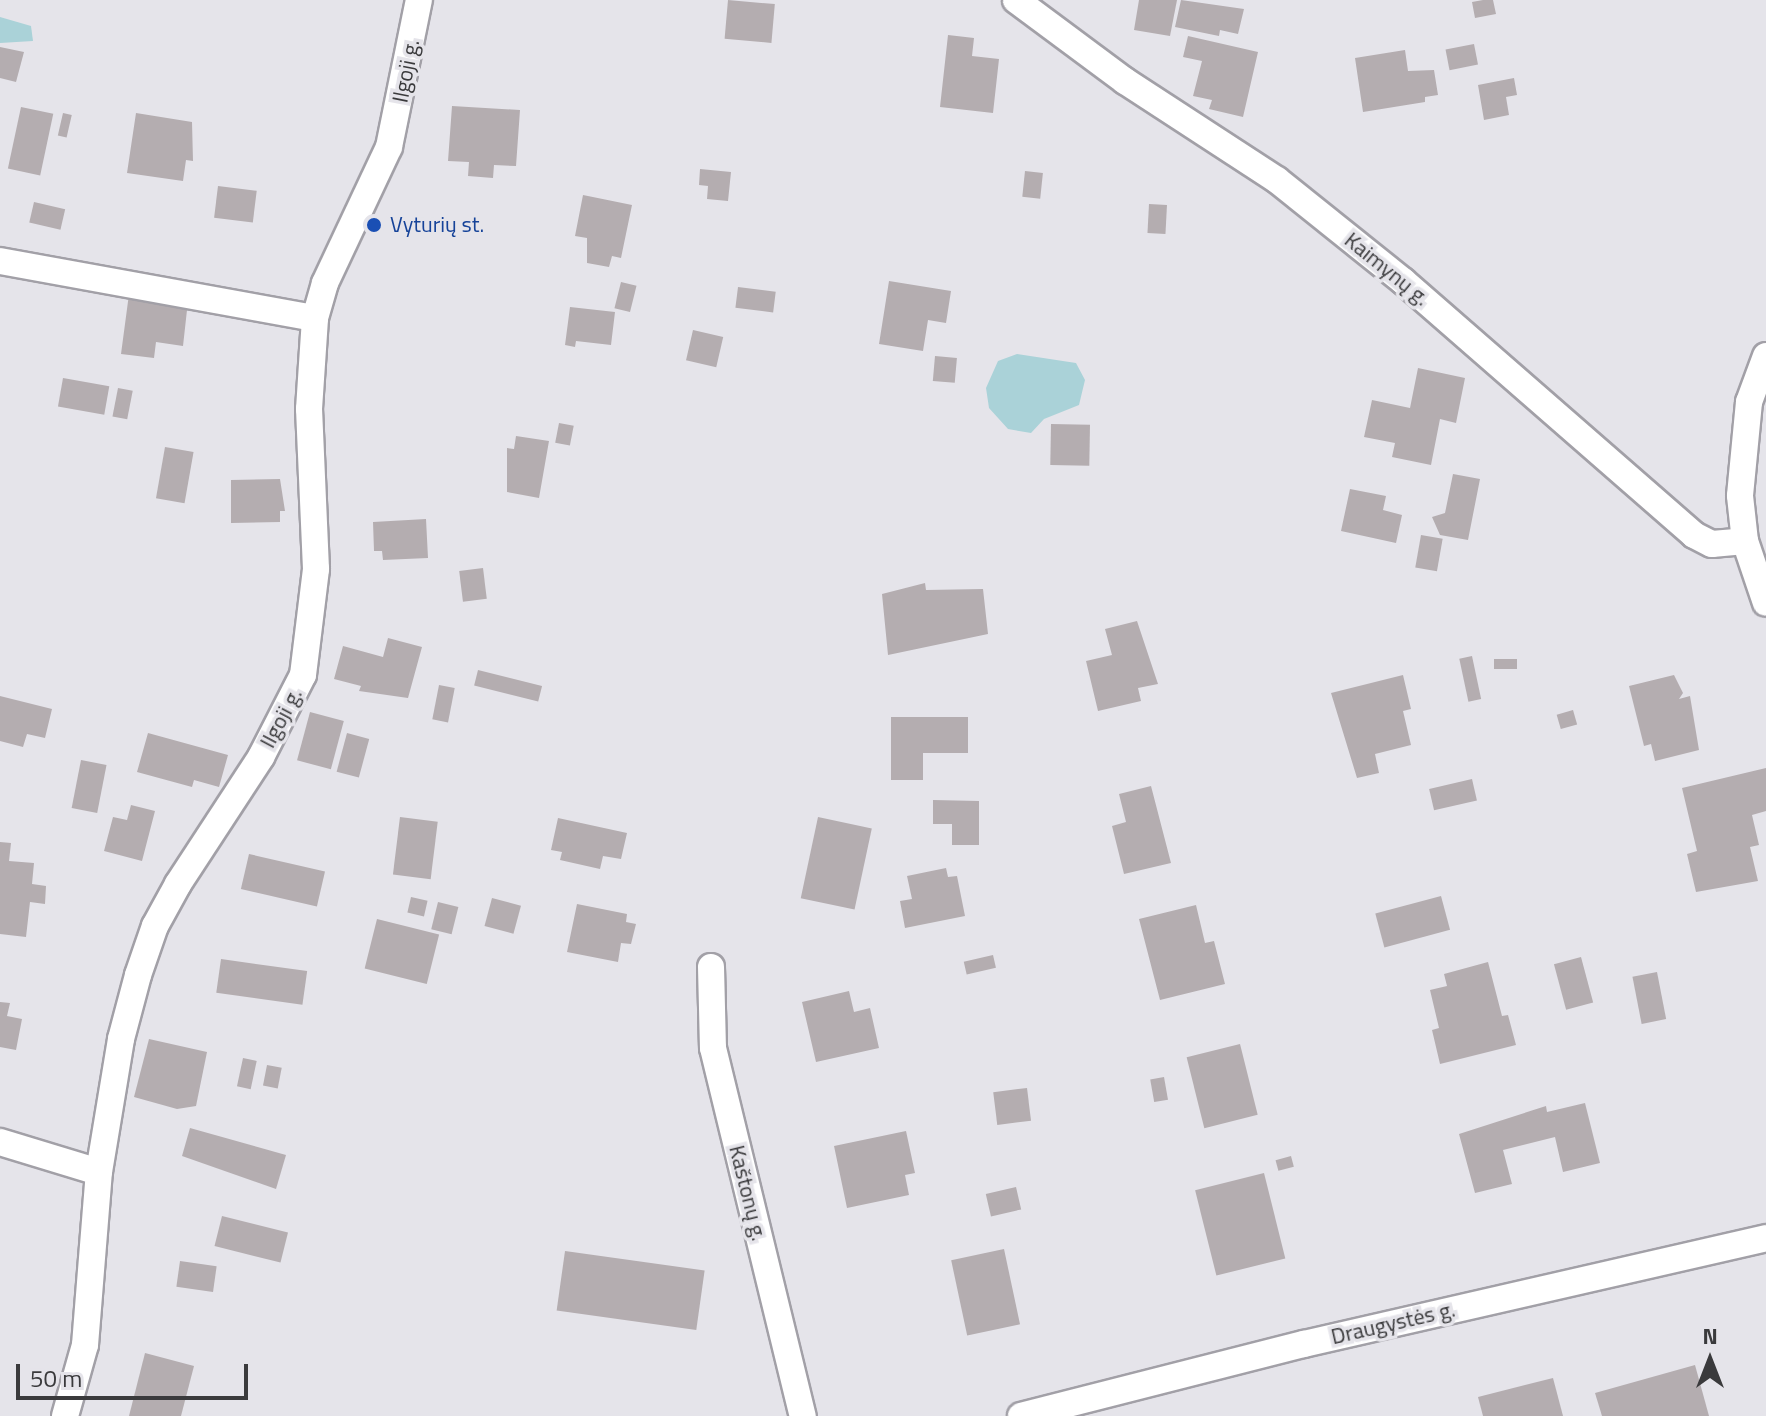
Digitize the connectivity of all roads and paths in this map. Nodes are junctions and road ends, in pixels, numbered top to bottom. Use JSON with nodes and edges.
{"nodes":[{"id":1,"x":419,"y":0,"type":"edge"},
{"id":2,"x":1016,"y":0,"type":"edge"},
{"id":3,"x":0,"y":261,"type":"edge"},
{"id":4,"x":315,"y":318,"type":"junction"},
{"id":5,"x":1766,"y":356,"type":"edge"},
{"id":6,"x":1745,"y":541,"type":"junction"},
{"id":7,"x":1766,"y":603,"type":"edge"},
{"id":8,"x":711,"y":967,"type":"dead end"},
{"id":9,"x":0,"y":1142,"type":"edge"},
{"id":10,"x":99,"y":1172,"type":"junction"},
{"id":11,"x":1766,"y":1238,"type":"edge"},
{"id":12,"x":65,"y":1416,"type":"edge"},
{"id":13,"x":803,"y":1416,"type":"edge"},
{"id":14,"x":1021,"y":1416,"type":"edge"}],
"edges":[{"from":1,"to":4,"type":"street","name":"Ilgoji g."},
{"from":2,"to":6,"type":"street","name":"Kaimynų g."},
{"from":3,"to":4,"type":"street"},
{"from":4,"to":10,"type":"street","name":"Ilgoji g."},
{"from":5,"to":6,"type":"street"},
{"from":6,"to":7,"type":"street"},
{"from":8,"to":13,"type":"street","name":"Kaštonų g."},
{"from":9,"to":10,"type":"street"},
{"from":10,"to":12,"type":"street","name":"Ilgoji g."},
{"from":11,"to":14,"type":"street","name":"Draugystės g."}]}
